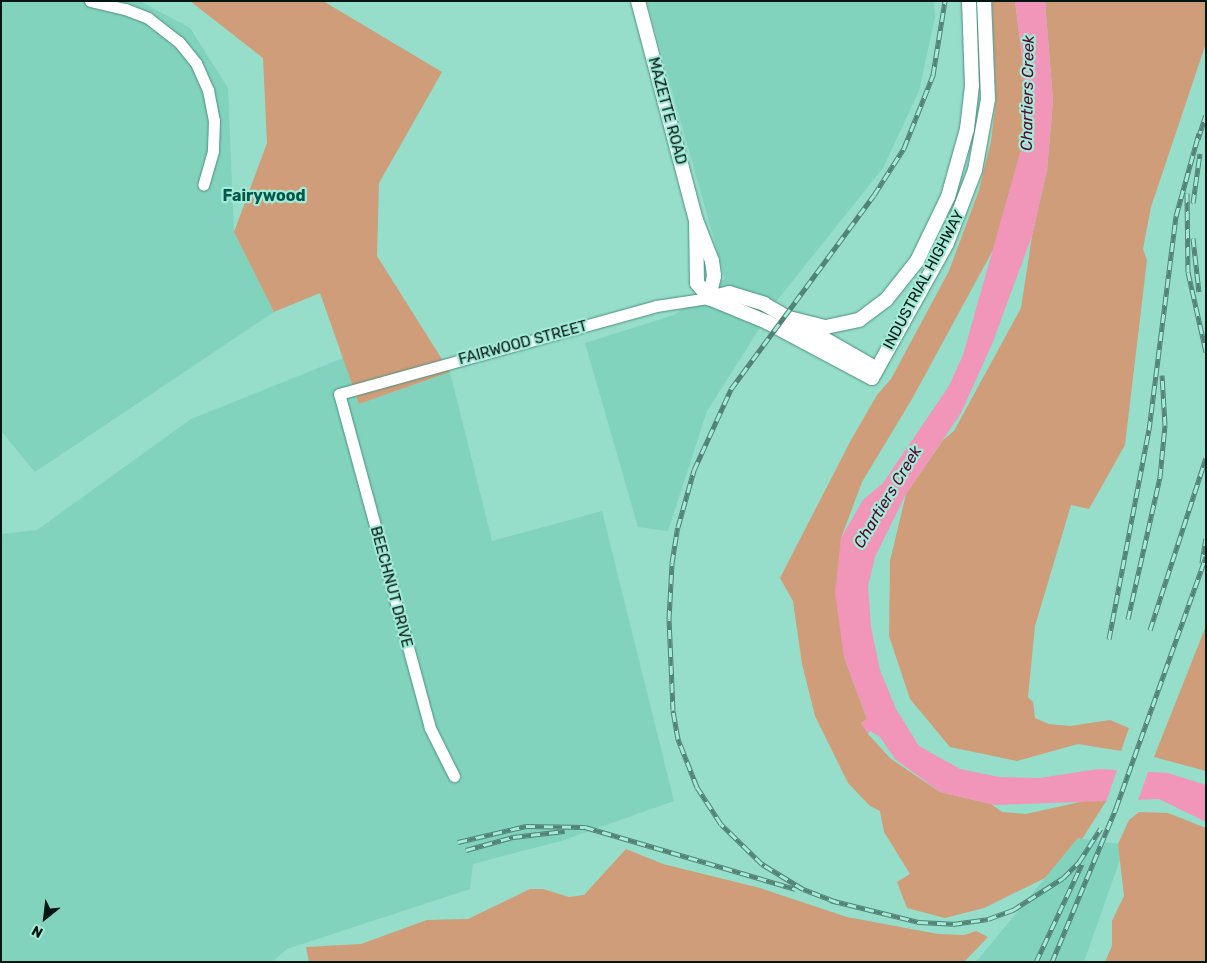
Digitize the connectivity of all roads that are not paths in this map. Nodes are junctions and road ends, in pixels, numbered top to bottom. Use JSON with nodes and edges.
{"nodes":[{"id":1,"x":90,"y":1,"type":"edge"},
{"id":2,"x":638,"y":1,"type":"edge"},
{"id":3,"x":969,"y":1,"type":"edge"},
{"id":4,"x":984,"y":1,"type":"edge"},
{"id":5,"x":202,"y":185,"type":"dead end"},
{"id":6,"x":709,"y":298,"type":"junction"},
{"id":7,"x":789,"y":318,"type":"junction"},
{"id":8,"x":874,"y":373,"type":"junction"},
{"id":9,"x":339,"y":394,"type":"joint"},
{"id":10,"x":454,"y":776,"type":"dead end"}],
"edges":[{"from":1,"to":5,"type":"street"},
{"from":2,"to":6,"type":"street","name":"MAZETTE ROAD"},
{"from":3,"to":7,"type":"street","name":"INDUSTRIAL HIGHWAY"},
{"from":4,"to":8,"type":"street","name":"INDUSTRIAL HIGHWAY"},
{"from":6,"to":7,"type":"street","name":"FAIRWOOD STREET"},
{"from":6,"to":8,"type":"street"},
{"from":6,"to":9,"type":"street","name":"FAIRWOOD STREET"},
{"from":7,"to":8,"type":"street","name":"FAIRWOOD STREET"},
{"from":9,"to":10,"type":"street","name":"BEECHNUT DRIVE"}]}
